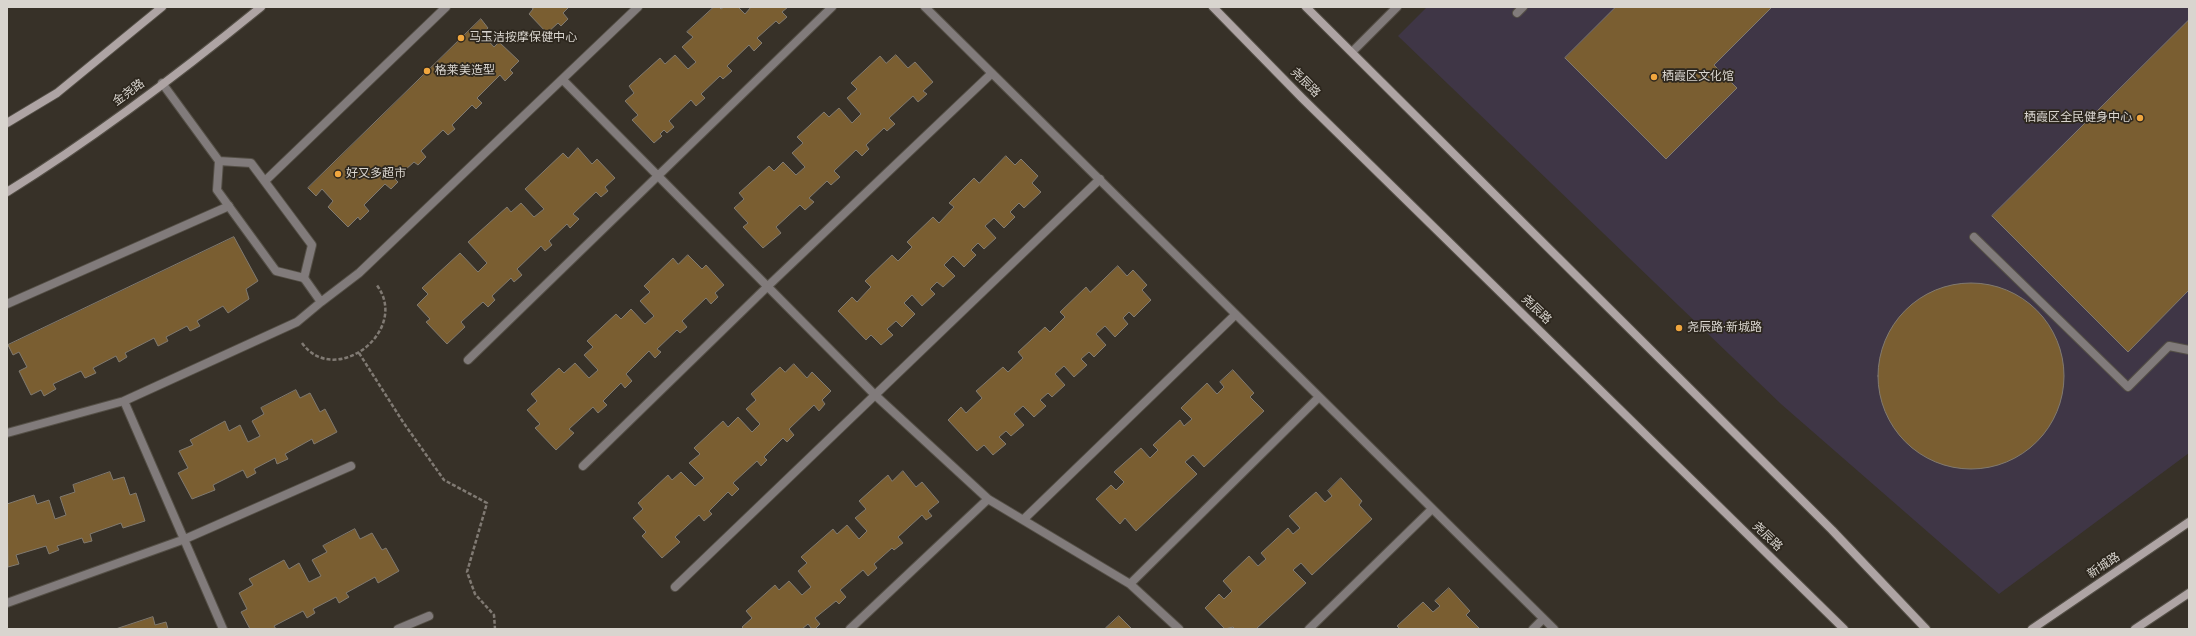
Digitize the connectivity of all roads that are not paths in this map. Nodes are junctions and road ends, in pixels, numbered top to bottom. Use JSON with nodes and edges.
{"nodes":[{"id":1,"x":162,"y":7,"type":"edge"},
{"id":2,"x":261,"y":7,"type":"edge"},
{"id":3,"x":446,"y":7,"type":"edge"},
{"id":4,"x":638,"y":7,"type":"edge"},
{"id":5,"x":832,"y":7,"type":"edge"},
{"id":6,"x":925,"y":7,"type":"edge"},
{"id":7,"x":1212,"y":7,"type":"edge"},
{"id":8,"x":1306,"y":7,"type":"edge"},
{"id":9,"x":1397,"y":7,"type":"edge"},
{"id":10,"x":1524,"y":7,"type":"edge"},
{"id":11,"x":1517,"y":13,"type":"dead end"},
{"id":12,"x":1353,"y":51,"type":"junction"},
{"id":13,"x":991,"y":74,"type":"junction"},
{"id":14,"x":563,"y":80,"type":"junction"},
{"id":15,"x":162,"y":83,"type":"junction"},
{"id":16,"x":7,"y":123,"type":"edge"},
{"id":17,"x":219,"y":161,"type":"junction"},
{"id":18,"x":658,"y":176,"type":"junction"},
{"id":19,"x":1100,"y":178,"type":"junction"},
{"id":20,"x":265,"y":181,"type":"junction"},
{"id":21,"x":7,"y":192,"type":"edge"},
{"id":22,"x":229,"y":206,"type":"junction"},
{"id":23,"x":1974,"y":237,"type":"dead end"},
{"id":24,"x":304,"y":278,"type":"junction"},
{"id":25,"x":768,"y":286,"type":"junction"},
{"id":26,"x":322,"y":302,"type":"junction"},
{"id":27,"x":7,"y":304,"type":"edge"},
{"id":28,"x":1235,"y":315,"type":"junction"},
{"id":29,"x":2189,"y":350,"type":"edge"},
{"id":30,"x":468,"y":360,"type":"dead end"},
{"id":31,"x":875,"y":395,"type":"junction"},
{"id":32,"x":1319,"y":397,"type":"junction"},
{"id":33,"x":124,"y":401,"type":"junction"},
{"id":34,"x":7,"y":433,"type":"edge"},
{"id":35,"x":350,"y":466,"type":"dead end"},
{"id":36,"x":583,"y":466,"type":"dead end"},
{"id":37,"x":988,"y":499,"type":"junction"},
{"id":38,"x":1432,"y":509,"type":"junction"},
{"id":39,"x":1024,"y":519,"type":"junction"},
{"id":40,"x":2189,"y":522,"type":"edge"},
{"id":41,"x":185,"y":539,"type":"junction"},
{"id":42,"x":1130,"y":584,"type":"junction"},
{"id":43,"x":675,"y":588,"type":"dead end"},
{"id":44,"x":2189,"y":592,"type":"edge"},
{"id":45,"x":7,"y":603,"type":"edge"},
{"id":46,"x":429,"y":616,"type":"dead end"},
{"id":47,"x":1543,"y":619,"type":"junction"},
{"id":48,"x":223,"y":629,"type":"edge"},
{"id":49,"x":398,"y":629,"type":"edge"},
{"id":50,"x":850,"y":629,"type":"edge"},
{"id":51,"x":1180,"y":629,"type":"edge"},
{"id":52,"x":1309,"y":629,"type":"edge"},
{"id":53,"x":1533,"y":629,"type":"edge"},
{"id":54,"x":1554,"y":629,"type":"edge"},
{"id":55,"x":1844,"y":629,"type":"edge"},
{"id":56,"x":1926,"y":629,"type":"edge"},
{"id":57,"x":2032,"y":629,"type":"edge"},
{"id":58,"x":2135,"y":629,"type":"edge"}],
"edges":[{"from":1,"to":16,"type":"main road"},
{"from":2,"to":15,"type":"main road","name":"金尧路"},
{"from":3,"to":20,"type":"street"},
{"from":4,"to":14,"type":"street"},
{"from":5,"to":18,"type":"street"},
{"from":6,"to":13,"type":"street"},
{"from":7,"to":55,"type":"main road","name":"尧辰路"},
{"from":8,"to":12,"type":"main road"},
{"from":9,"to":12,"type":"street"},
{"from":10,"to":11,"type":"street"},
{"from":12,"to":56,"type":"main road"},
{"from":13,"to":19,"type":"street"},
{"from":13,"to":25,"type":"street"},
{"from":14,"to":18,"type":"street"},
{"from":14,"to":26,"type":"street"},
{"from":15,"to":17,"type":"street"},
{"from":15,"to":21,"type":"main road","name":"金尧路"},
{"from":17,"to":20,"type":"street"},
{"from":17,"to":22,"type":"street"},
{"from":18,"to":25,"type":"street"},
{"from":18,"to":30,"type":"street"},
{"from":19,"to":28,"type":"street"},
{"from":19,"to":31,"type":"street"},
{"from":20,"to":24,"type":"street"},
{"from":22,"to":24,"type":"street"},
{"from":22,"to":27,"type":"street"},
{"from":23,"to":29,"type":"street"},
{"from":24,"to":26,"type":"street"},
{"from":25,"to":31,"type":"street"},
{"from":25,"to":36,"type":"street"},
{"from":26,"to":33,"type":"street"},
{"from":28,"to":32,"type":"street"},
{"from":28,"to":39,"type":"street"},
{"from":31,"to":37,"type":"street"},
{"from":31,"to":43,"type":"street"},
{"from":32,"to":38,"type":"street"},
{"from":32,"to":42,"type":"street"},
{"from":33,"to":34,"type":"street"},
{"from":33,"to":41,"type":"street"},
{"from":35,"to":41,"type":"street"},
{"from":37,"to":39,"type":"street"},
{"from":37,"to":50,"type":"street"},
{"from":38,"to":47,"type":"street"},
{"from":38,"to":52,"type":"street"},
{"from":39,"to":42,"type":"street"},
{"from":40,"to":57,"type":"main road","name":"新城路"},
{"from":41,"to":45,"type":"street"},
{"from":41,"to":48,"type":"street"},
{"from":42,"to":51,"type":"street"},
{"from":44,"to":58,"type":"main road"},
{"from":46,"to":49,"type":"street"},
{"from":47,"to":53,"type":"street"},
{"from":47,"to":54,"type":"street"}]}
